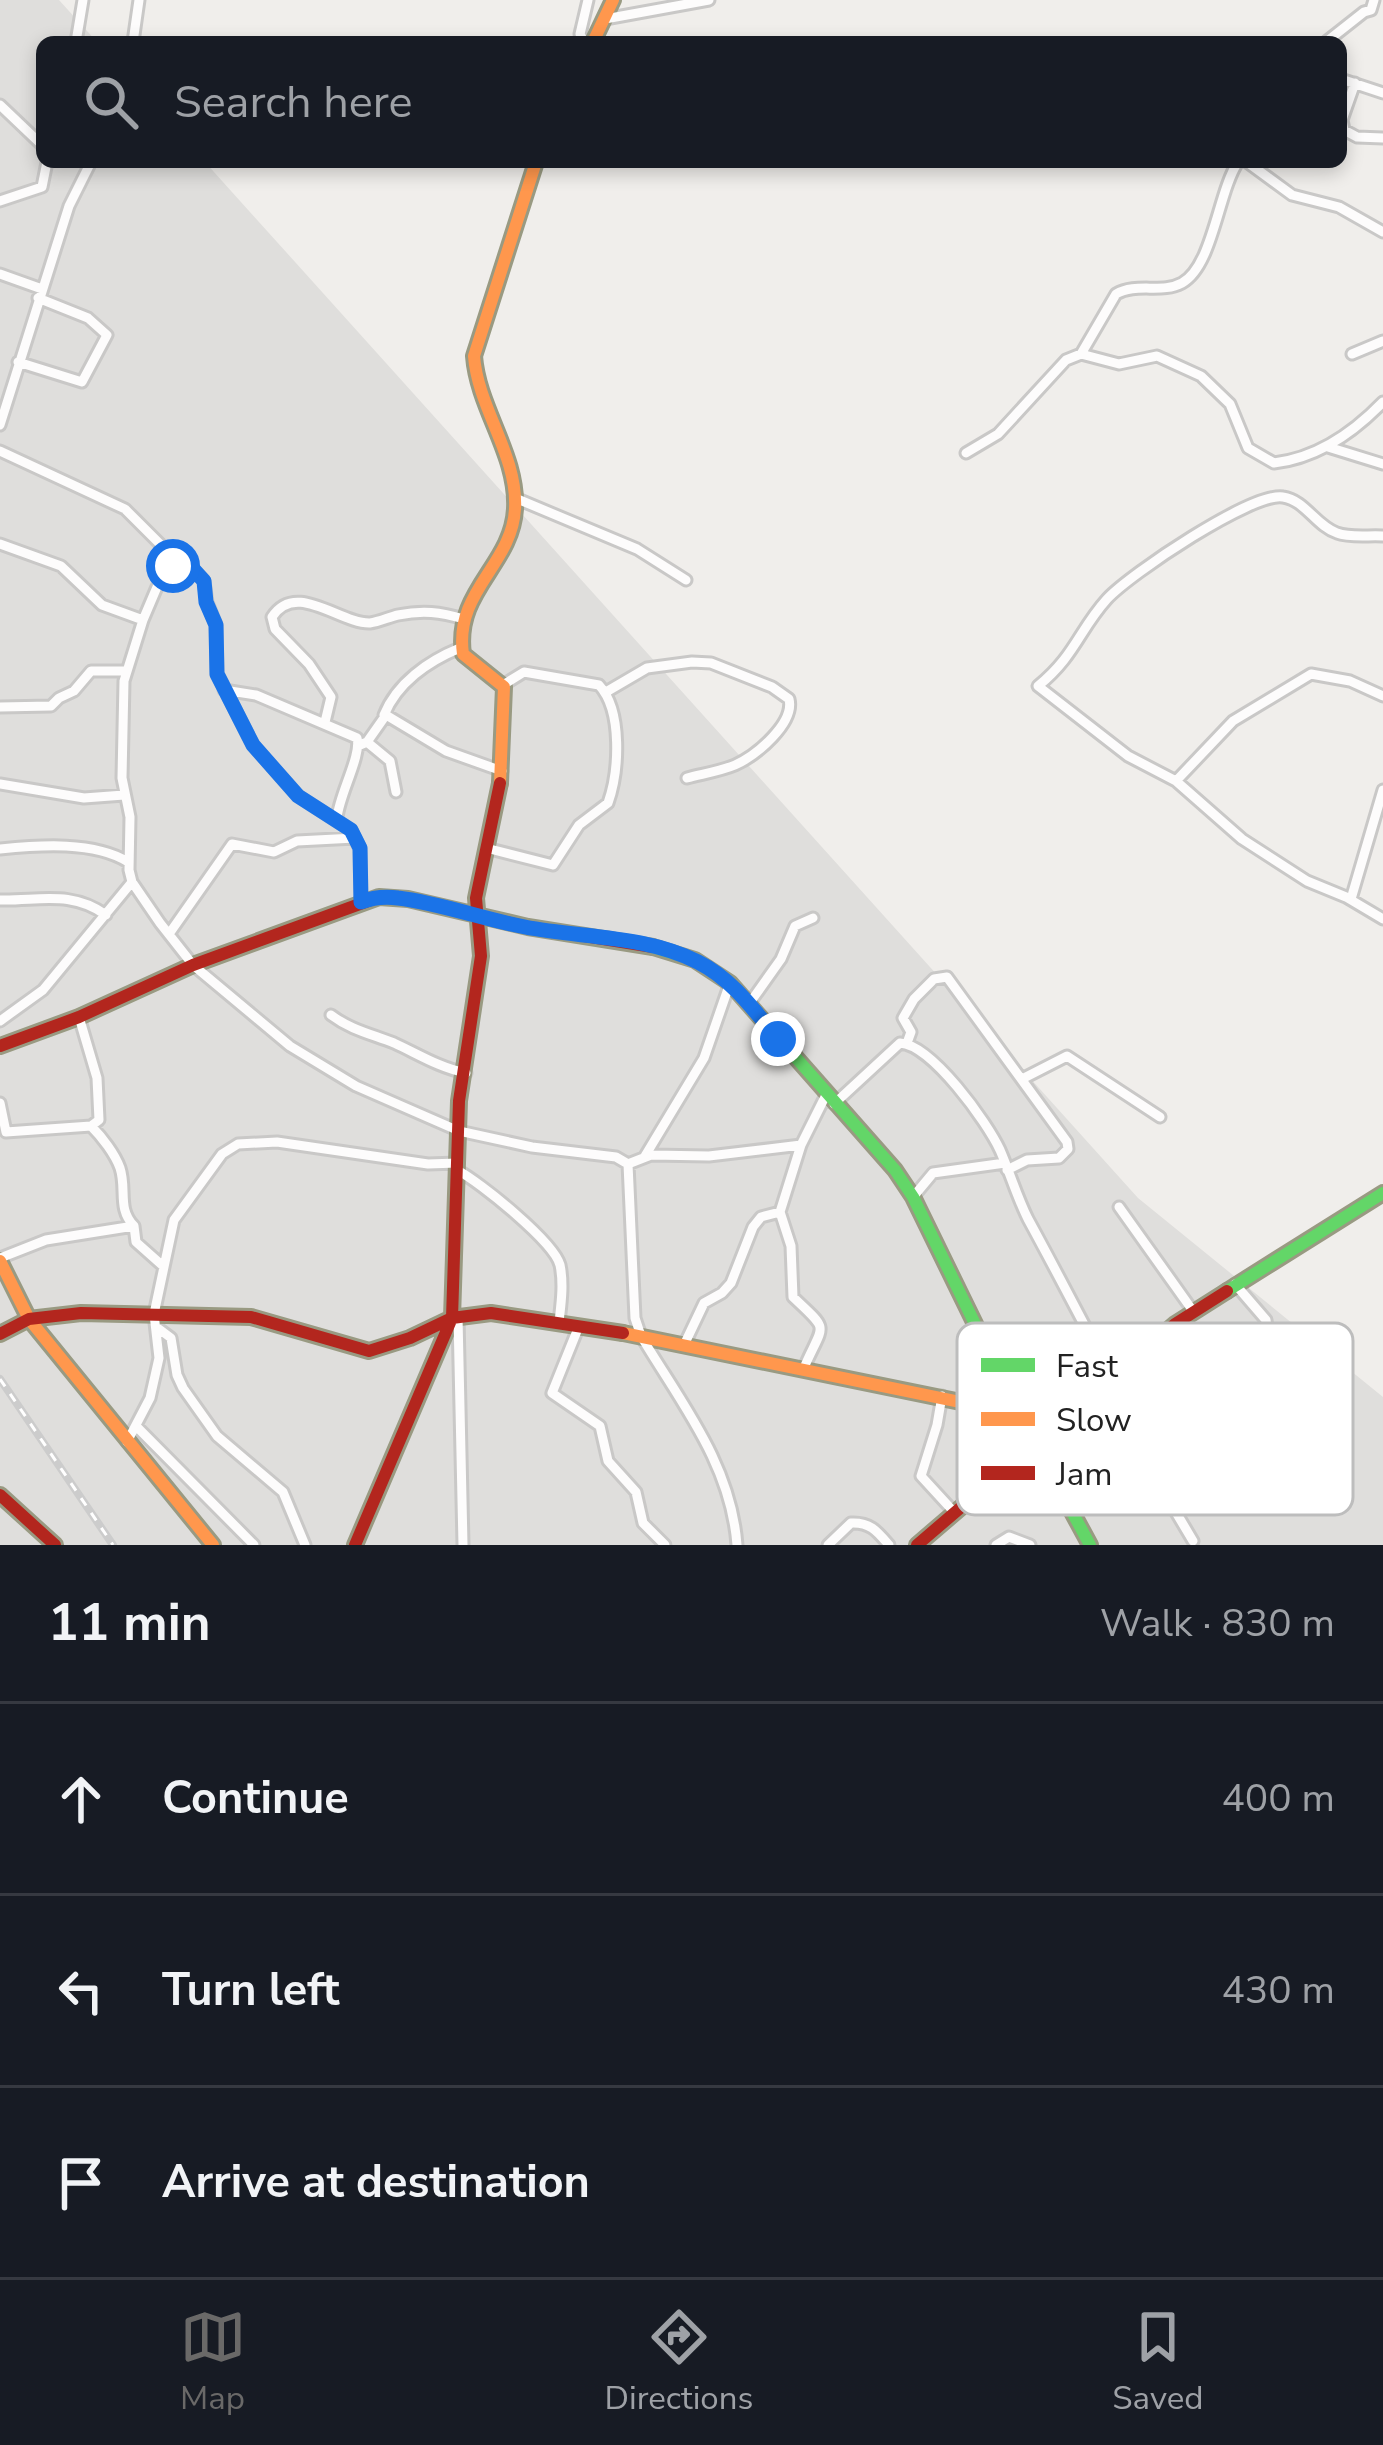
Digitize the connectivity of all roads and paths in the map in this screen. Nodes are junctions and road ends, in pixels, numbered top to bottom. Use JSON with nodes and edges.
{"nodes":[{"id":1,"x":83,"y":0,"type":"edge"},
{"id":2,"x":139,"y":0,"type":"edge"},
{"id":3,"x":588,"y":0,"type":"edge"},
{"id":4,"x":710,"y":0,"type":"edge"},
{"id":5,"x":1373,"y":5,"type":"edge"},
{"id":6,"x":612,"y":6,"type":"edge"},
{"id":7,"x":1383,"y":14,"type":"edge"},
{"id":8,"x":77,"y":36,"type":"edge"},
{"id":9,"x":135,"y":36,"type":"edge"},
{"id":10,"x":582,"y":36,"type":"edge"},
{"id":11,"x":593,"y":36,"type":"edge"},
{"id":12,"x":1334,"y":36,"type":"edge"},
{"id":13,"x":1347,"y":81,"type":"edge"},
{"id":14,"x":1355,"y":83,"type":"junction"},
{"id":15,"x":1383,"y":93,"type":"edge"},
{"id":16,"x":0,"y":105,"type":"edge"},
{"id":17,"x":1347,"y":105,"type":"edge"},
{"id":18,"x":1347,"y":132,"type":"edge"},
{"id":19,"x":1383,"y":138,"type":"edge"},
{"id":20,"x":36,"y":139,"type":"edge"},
{"id":21,"x":45,"y":168,"type":"edge"},
{"id":22,"x":89,"y":168,"type":"edge"},
{"id":23,"x":534,"y":168,"type":"edge"},
{"id":24,"x":1236,"y":168,"type":"edge"},
{"id":25,"x":1252,"y":168,"type":"edge"},
{"id":26,"x":0,"y":201,"type":"edge"},
{"id":27,"x":1383,"y":232,"type":"edge"},
{"id":28,"x":0,"y":274,"type":"edge"},
{"id":29,"x":40,"y":294,"type":"junction"},
{"id":30,"x":1383,"y":341,"type":"edge"},
{"id":31,"x":1082,"y":354,"type":"junction"},
{"id":32,"x":1352,"y":354,"type":"dead end"},
{"id":33,"x":18,"y":362,"type":"junction"},
{"id":34,"x":1381,"y":405,"type":"edge"},
{"id":35,"x":0,"y":425,"type":"edge"},
{"id":36,"x":1328,"y":447,"type":"junction"},
{"id":37,"x":0,"y":451,"type":"edge"},
{"id":38,"x":966,"y":453,"type":"dead end"},
{"id":39,"x":1383,"y":464,"type":"edge"},
{"id":40,"x":515,"y":499,"type":"junction"},
{"id":41,"x":1383,"y":536,"type":"edge"},
{"id":42,"x":0,"y":544,"type":"edge"},
{"id":43,"x":174,"y":561,"type":"junction"},
{"id":44,"x":686,"y":580,"type":"dead end"},
{"id":45,"x":464,"y":619,"type":"junction"},
{"id":46,"x":143,"y":620,"type":"junction"},
{"id":47,"x":460,"y":647,"type":"junction"},
{"id":48,"x":126,"y":671,"type":"junction"},
{"id":49,"x":502,"y":685,"type":"junction"},
{"id":50,"x":224,"y":690,"type":"junction"},
{"id":51,"x":606,"y":692,"type":"junction"},
{"id":52,"x":1383,"y":696,"type":"edge"},
{"id":53,"x":0,"y":706,"type":"edge"},
{"id":54,"x":384,"y":716,"type":"junction"},
{"id":55,"x":325,"y":722,"type":"junction"},
{"id":56,"x":363,"y":744,"type":"junction"},
{"id":57,"x":502,"y":771,"type":"junction"},
{"id":58,"x":687,"y":778,"type":"dead end"},
{"id":59,"x":1176,"y":782,"type":"junction"},
{"id":60,"x":0,"y":784,"type":"edge"},
{"id":61,"x":1383,"y":790,"type":"edge"},
{"id":62,"x":396,"y":792,"type":"dead end"},
{"id":63,"x":124,"y":795,"type":"junction"},
{"id":64,"x":337,"y":818,"type":"junction"},
{"id":65,"x":356,"y":838,"type":"junction"},
{"id":66,"x":486,"y":848,"type":"junction"},
{"id":67,"x":0,"y":849,"type":"edge"},
{"id":68,"x":128,"y":862,"type":"junction"},
{"id":69,"x":132,"y":882,"type":"junction"},
{"id":70,"x":1351,"y":899,"type":"junction"},
{"id":71,"x":0,"y":901,"type":"edge"},
{"id":72,"x":361,"y":902,"type":"junction"},
{"id":73,"x":106,"y":915,"type":"junction"},
{"id":74,"x":476,"y":916,"type":"junction"},
{"id":75,"x":814,"y":919,"type":"dead end"},
{"id":76,"x":1383,"y":919,"type":"edge"},
{"id":77,"x":169,"y":934,"type":"junction"},
{"id":78,"x":193,"y":964,"type":"junction"},
{"id":79,"x":730,"y":983,"type":"junction"},
{"id":80,"x":749,"y":1004,"type":"junction"},
{"id":81,"x":332,"y":1016,"type":"dead end"},
{"id":82,"x":79,"y":1017,"type":"junction"},
{"id":83,"x":0,"y":1021,"type":"edge"},
{"id":84,"x":907,"y":1042,"type":"junction"},
{"id":85,"x":0,"y":1046,"type":"edge"},
{"id":86,"x":1042,"y":1070,"type":"junction"},
{"id":87,"x":466,"y":1073,"type":"junction"},
{"id":88,"x":1022,"y":1079,"type":"junction"},
{"id":89,"x":1030,"y":1090,"type":"junction"},
{"id":90,"x":830,"y":1099,"type":"junction"},
{"id":91,"x":0,"y":1103,"type":"edge"},
{"id":92,"x":1160,"y":1117,"type":"dead end"},
{"id":93,"x":92,"y":1126,"type":"junction"},
{"id":94,"x":459,"y":1132,"type":"junction"},
{"id":95,"x":801,"y":1145,"type":"junction"},
{"id":96,"x":645,"y":1156,"type":"junction"},
{"id":97,"x":628,"y":1164,"type":"junction"},
{"id":98,"x":1006,"y":1166,"type":"junction"},
{"id":99,"x":457,"y":1167,"type":"junction"},
{"id":100,"x":1383,"y":1193,"type":"edge"},
{"id":101,"x":913,"y":1197,"type":"junction"},
{"id":102,"x":1119,"y":1207,"type":"dead end"},
{"id":103,"x":780,"y":1212,"type":"junction"},
{"id":104,"x":134,"y":1226,"type":"junction"},
{"id":105,"x":0,"y":1260,"type":"edge"},
{"id":106,"x":163,"y":1266,"type":"junction"},
{"id":107,"x":1235,"y":1284,"type":"junction"},
{"id":108,"x":1193,"y":1312,"type":"junction"},
{"id":109,"x":154,"y":1314,"type":"junction"},
{"id":110,"x":455,"y":1317,"type":"junction"},
{"id":111,"x":29,"y":1319,"type":"junction"},
{"id":112,"x":559,"y":1322,"type":"junction"},
{"id":113,"x":974,"y":1323,"type":"edge"},
{"id":114,"x":1078,"y":1323,"type":"edge"},
{"id":115,"x":1176,"y":1323,"type":"edge"},
{"id":116,"x":1266,"y":1323,"type":"edge"},
{"id":117,"x":579,"y":1326,"type":"junction"},
{"id":118,"x":159,"y":1329,"type":"junction"},
{"id":119,"x":0,"y":1334,"type":"edge"},
{"id":120,"x":640,"y":1336,"type":"junction"},
{"id":121,"x":685,"y":1343,"type":"junction"},
{"id":122,"x":802,"y":1370,"type":"junction"},
{"id":123,"x":942,"y":1395,"type":"junction"},
{"id":124,"x":957,"y":1399,"type":"edge"},
{"id":125,"x":136,"y":1426,"type":"junction"},
{"id":126,"x":127,"y":1443,"type":"junction"},
{"id":127,"x":0,"y":1495,"type":"edge"},
{"id":128,"x":957,"y":1509,"type":"edge"},
{"id":129,"x":954,"y":1512,"type":"junction"},
{"id":130,"x":1074,"y":1515,"type":"edge"},
{"id":131,"x":1178,"y":1515,"type":"edge"},
{"id":132,"x":1192,"y":1541,"type":"dead end"},
{"id":133,"x":55,"y":1545,"type":"edge"},
{"id":134,"x":213,"y":1545,"type":"edge"},
{"id":135,"x":254,"y":1545,"type":"edge"},
{"id":136,"x":304,"y":1545,"type":"edge"},
{"id":137,"x":355,"y":1545,"type":"edge"},
{"id":138,"x":463,"y":1545,"type":"edge"},
{"id":139,"x":665,"y":1545,"type":"edge"},
{"id":140,"x":737,"y":1545,"type":"edge"},
{"id":141,"x":828,"y":1545,"type":"edge"},
{"id":142,"x":889,"y":1545,"type":"edge"},
{"id":143,"x":917,"y":1545,"type":"edge"},
{"id":144,"x":996,"y":1545,"type":"edge"},
{"id":145,"x":1030,"y":1545,"type":"edge"},
{"id":146,"x":1090,"y":1545,"type":"edge"}],
"edges":[{"from":1,"to":8,"type":"street"},
{"from":2,"to":9,"type":"street"},
{"from":3,"to":10,"type":"street"},
{"from":4,"to":6,"type":"street"},
{"from":5,"to":7,"type":"street"},
{"from":5,"to":12,"type":"street"},
{"from":6,"to":11,"type":"street"},
{"from":13,"to":14,"type":"street"},
{"from":14,"to":15,"type":"street"},
{"from":14,"to":17,"type":"street"},
{"from":16,"to":20,"type":"street"},
{"from":18,"to":19,"type":"street"},
{"from":21,"to":26,"type":"street"},
{"from":22,"to":29,"type":"street"},
{"from":23,"to":40,"type":"street"},
{"from":24,"to":31,"type":"street"},
{"from":25,"to":27,"type":"street"},
{"from":28,"to":29,"type":"street"},
{"from":29,"to":33,"type":"street"},
{"from":29,"to":33,"type":"street"},
{"from":30,"to":32,"type":"street"},
{"from":31,"to":36,"type":"street"},
{"from":31,"to":38,"type":"street"},
{"from":33,"to":35,"type":"street"},
{"from":34,"to":36,"type":"street"},
{"from":36,"to":39,"type":"street"},
{"from":37,"to":43,"type":"street"},
{"from":40,"to":44,"type":"street"},
{"from":40,"to":45,"type":"street"},
{"from":41,"to":59,"type":"street"},
{"from":42,"to":46,"type":"street"},
{"from":43,"to":46,"type":"street"},
{"from":43,"to":50,"type":"street"},
{"from":45,"to":47,"type":"street"},
{"from":45,"to":55,"type":"street"},
{"from":46,"to":48,"type":"street"},
{"from":47,"to":49,"type":"street"},
{"from":47,"to":54,"type":"street"},
{"from":48,"to":53,"type":"street"},
{"from":48,"to":63,"type":"street"},
{"from":49,"to":51,"type":"street"},
{"from":49,"to":57,"type":"street"},
{"from":50,"to":55,"type":"street"},
{"from":50,"to":64,"type":"street"},
{"from":51,"to":58,"type":"street"},
{"from":51,"to":66,"type":"street"},
{"from":52,"to":59,"type":"street"},
{"from":54,"to":56,"type":"street"},
{"from":54,"to":57,"type":"street"},
{"from":55,"to":56,"type":"street"},
{"from":56,"to":62,"type":"street"},
{"from":56,"to":64,"type":"street"},
{"from":57,"to":66,"type":"street"},
{"from":59,"to":70,"type":"street"},
{"from":60,"to":63,"type":"street"},
{"from":61,"to":70,"type":"street"},
{"from":63,"to":68,"type":"street"},
{"from":64,"to":65,"type":"street"},
{"from":65,"to":72,"type":"street"},
{"from":65,"to":77,"type":"street"},
{"from":66,"to":74,"type":"street"},
{"from":67,"to":68,"type":"street"},
{"from":68,"to":69,"type":"street"},
{"from":69,"to":73,"type":"street"},
{"from":69,"to":77,"type":"street"},
{"from":70,"to":76,"type":"street"},
{"from":71,"to":73,"type":"street"},
{"from":72,"to":74,"type":"street"},
{"from":72,"to":78,"type":"street"},
{"from":73,"to":83,"type":"street"},
{"from":74,"to":79,"type":"street"},
{"from":74,"to":87,"type":"street"},
{"from":75,"to":80,"type":"street"},
{"from":77,"to":78,"type":"street"},
{"from":78,"to":82,"type":"street"},
{"from":78,"to":94,"type":"street"},
{"from":79,"to":80,"type":"street"},
{"from":79,"to":96,"type":"street"},
{"from":80,"to":90,"type":"street"},
{"from":81,"to":87,"type":"street"},
{"from":82,"to":85,"type":"street"},
{"from":82,"to":93,"type":"street"},
{"from":84,"to":88,"type":"street"},
{"from":84,"to":90,"type":"street"},
{"from":84,"to":98,"type":"street"},
{"from":86,"to":88,"type":"street"},
{"from":86,"to":89,"type":"street"},
{"from":86,"to":92,"type":"street"},
{"from":87,"to":94,"type":"street"},
{"from":88,"to":89,"type":"street"},
{"from":89,"to":98,"type":"street"},
{"from":90,"to":95,"type":"street"},
{"from":90,"to":101,"type":"street"},
{"from":91,"to":93,"type":"street"},
{"from":93,"to":104,"type":"street"},
{"from":94,"to":97,"type":"street"},
{"from":94,"to":99,"type":"street"},
{"from":95,"to":96,"type":"street"},
{"from":95,"to":103,"type":"street"},
{"from":96,"to":97,"type":"street"},
{"from":97,"to":120,"type":"street"},
{"from":98,"to":101,"type":"street"},
{"from":98,"to":114,"type":"street"},
{"from":99,"to":106,"type":"street"},
{"from":99,"to":110,"type":"street"},
{"from":99,"to":112,"type":"street"},
{"from":100,"to":107,"type":"street"},
{"from":101,"to":113,"type":"street"},
{"from":102,"to":108,"type":"street"},
{"from":103,"to":121,"type":"street"},
{"from":103,"to":122,"type":"street"},
{"from":104,"to":105,"type":"street"},
{"from":104,"to":106,"type":"street"},
{"from":105,"to":111,"type":"street"},
{"from":106,"to":109,"type":"street"},
{"from":107,"to":108,"type":"street"},
{"from":107,"to":116,"type":"street"},
{"from":108,"to":115,"type":"street"},
{"from":109,"to":110,"type":"street"},
{"from":109,"to":111,"type":"street"},
{"from":109,"to":118,"type":"street"},
{"from":110,"to":112,"type":"street"},
{"from":110,"to":137,"type":"street"},
{"from":110,"to":138,"type":"street"},
{"from":111,"to":119,"type":"street"},
{"from":111,"to":126,"type":"street"},
{"from":112,"to":117,"type":"street"},
{"from":117,"to":120,"type":"street"},
{"from":117,"to":139,"type":"street"},
{"from":118,"to":125,"type":"street"},
{"from":118,"to":136,"type":"street"},
{"from":120,"to":121,"type":"street"},
{"from":120,"to":140,"type":"street"},
{"from":121,"to":122,"type":"street"},
{"from":122,"to":123,"type":"street"},
{"from":123,"to":124,"type":"street"},
{"from":123,"to":129,"type":"street"},
{"from":125,"to":126,"type":"street"},
{"from":125,"to":135,"type":"street"},
{"from":126,"to":134,"type":"street"},
{"from":127,"to":133,"type":"street"},
{"from":128,"to":129,"type":"street"},
{"from":129,"to":143,"type":"street"},
{"from":130,"to":146,"type":"street"},
{"from":131,"to":132,"type":"street"},
{"from":141,"to":142,"type":"street"},
{"from":144,"to":145,"type":"street"}]}
